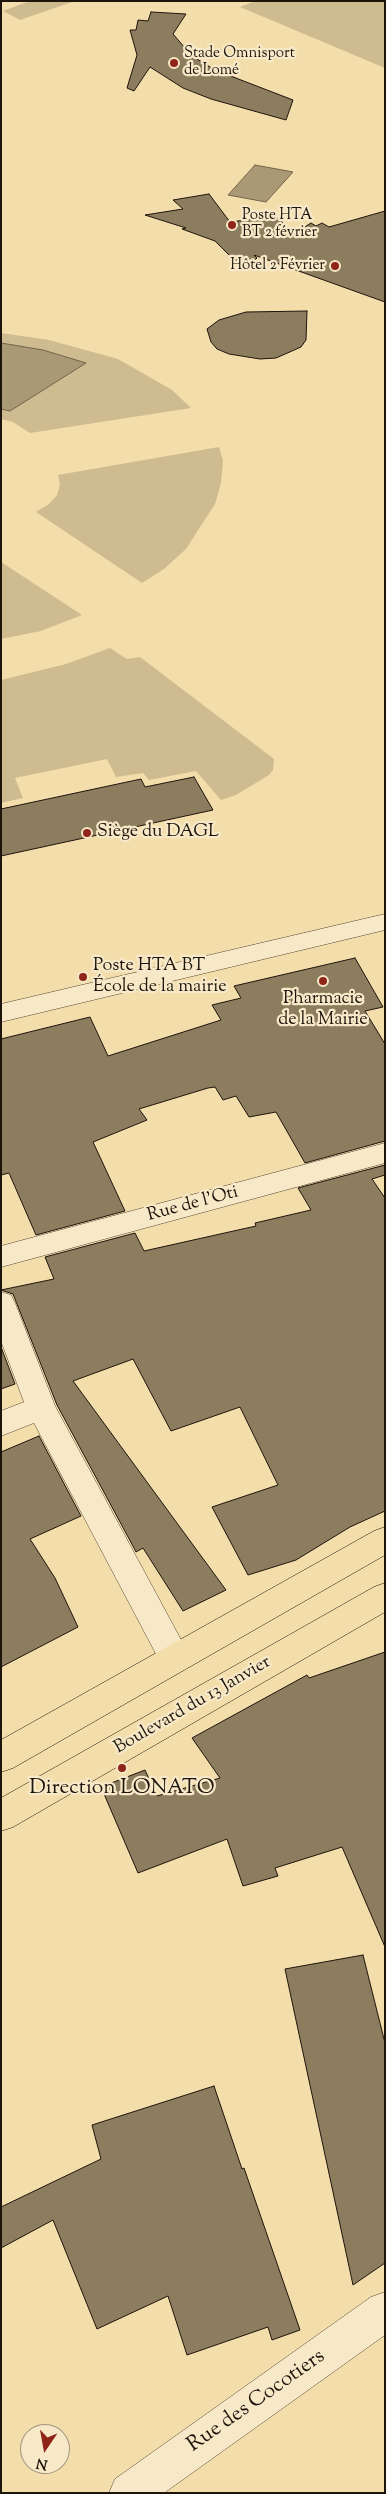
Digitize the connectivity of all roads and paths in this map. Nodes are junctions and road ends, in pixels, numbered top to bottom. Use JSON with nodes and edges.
{"nodes":[{"id":1,"x":385,"y":922,"type":"edge"},
{"id":2,"x":1,"y":1013,"type":"edge"},
{"id":3,"x":385,"y":1153,"type":"edge"},
{"id":4,"x":1,"y":1257,"type":"edge"},
{"id":5,"x":1,"y":1304,"type":"edge"},
{"id":6,"x":42,"y":1408,"type":"junction"},
{"id":7,"x":1,"y":1424,"type":"edge"},
{"id":8,"x":385,"y":1540,"type":"edge"},
{"id":9,"x":385,"y":1596,"type":"edge"},
{"id":10,"x":175,"y":1659,"type":"junction"},
{"id":11,"x":1,"y":1757,"type":"edge"},
{"id":12,"x":1,"y":1816,"type":"edge"},
{"id":13,"x":385,"y":2311,"type":"edge"},
{"id":14,"x":129,"y":2493,"type":"edge"}],
"edges":[{"from":1,"to":2,"type":"street"},
{"from":3,"to":4,"type":"street","name":"Rue de l'Oti"},
{"from":5,"to":6,"type":"street"},
{"from":6,"to":7,"type":"street"},
{"from":6,"to":10,"type":"street"},
{"from":8,"to":10,"type":"highway"},
{"from":9,"to":12,"type":"highway","name":"Boulevard du 13 Janvier"},
{"from":10,"to":11,"type":"highway"},
{"from":13,"to":14,"type":"street","name":"Rue des Cocotiers"}]}
